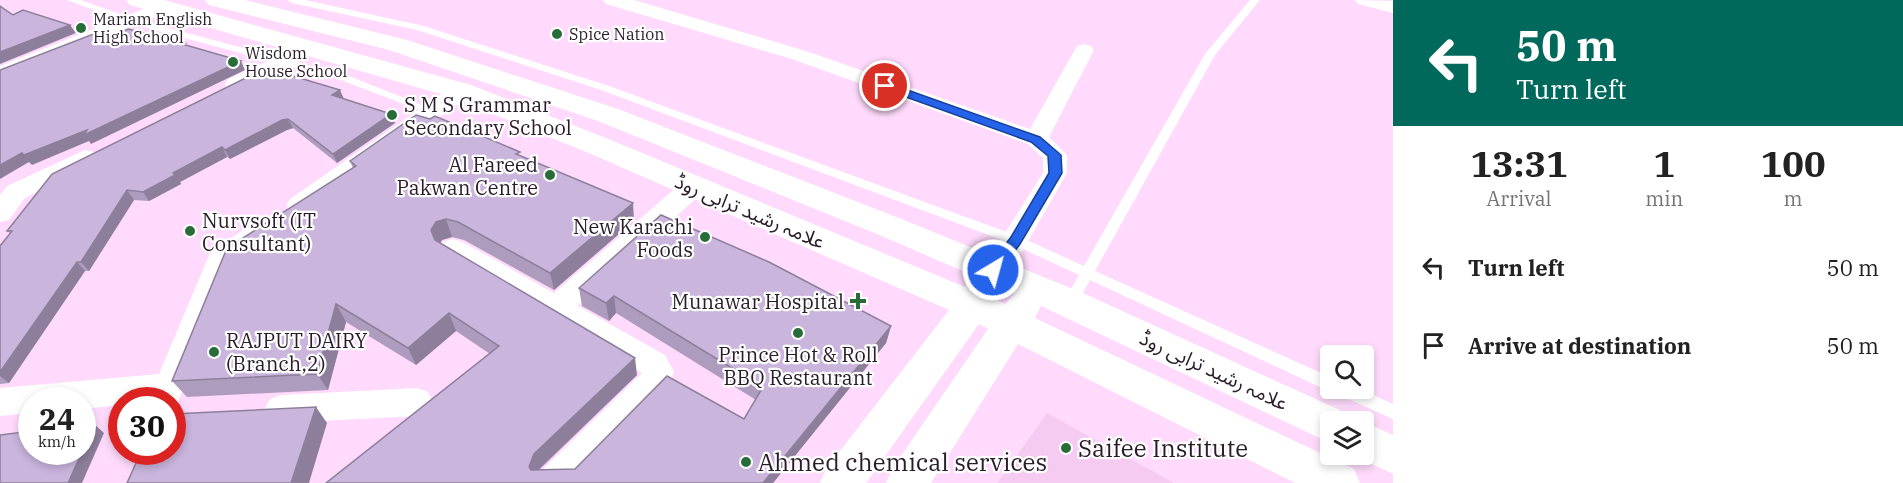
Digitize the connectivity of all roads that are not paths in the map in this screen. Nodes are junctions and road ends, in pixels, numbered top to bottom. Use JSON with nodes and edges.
{"nodes":[{"id":1,"x":72,"y":0,"type":"edge"},
{"id":2,"x":218,"y":0,"type":"edge"},
{"id":3,"x":292,"y":0,"type":"edge"},
{"id":4,"x":613,"y":0,"type":"edge"},
{"id":5,"x":1255,"y":0,"type":"edge"},
{"id":6,"x":1365,"y":0,"type":"edge"},
{"id":7,"x":1393,"y":7,"type":"edge"},
{"id":8,"x":144,"y":9,"type":"edge"},
{"id":9,"x":1084,"y":50,"type":"dead end"},
{"id":10,"x":295,"y":55,"type":"junction"},
{"id":11,"x":0,"y":74,"type":"edge"},
{"id":12,"x":461,"y":91,"type":"junction"},
{"id":13,"x":219,"y":93,"type":"edge"},
{"id":14,"x":431,"y":111,"type":"junction"},
{"id":15,"x":1036,"y":140,"type":"junction"},
{"id":16,"x":101,"y":150,"type":"edge"},
{"id":17,"x":694,"y":186,"type":"junction"},
{"id":18,"x":0,"y":213,"type":"edge"},
{"id":19,"x":1015,"y":240,"type":"junction"},
{"id":20,"x":453,"y":249,"type":"edge"},
{"id":21,"x":993,"y":270,"type":"junction"},
{"id":22,"x":1088,"y":273,"type":"junction"},
{"id":23,"x":1034,"y":288,"type":"junction"},
{"id":24,"x":1070,"y":303,"type":"junction"},
{"id":25,"x":973,"y":305,"type":"junction"},
{"id":26,"x":555,"y":309,"type":"junction"},
{"id":27,"x":1012,"y":323,"type":"junction"},
{"id":28,"x":1320,"y":379,"type":"edge"},
{"id":29,"x":178,"y":387,"type":"edge"},
{"id":30,"x":1365,"y":399,"type":"edge"},
{"id":31,"x":0,"y":402,"type":"edge"},
{"id":32,"x":417,"y":402,"type":"dead end"},
{"id":33,"x":108,"y":403,"type":"edge"},
{"id":34,"x":254,"y":411,"type":"edge"},
{"id":35,"x":1393,"y":412,"type":"edge"},
{"id":36,"x":1320,"y":420,"type":"edge"},
{"id":37,"x":1374,"y":445,"type":"edge"},
{"id":38,"x":1393,"y":454,"type":"edge"},
{"id":39,"x":553,"y":483,"type":"edge"},
{"id":40,"x":841,"y":483,"type":"edge"},
{"id":41,"x":907,"y":483,"type":"edge"},
{"id":42,"x":1339,"y":483,"type":"edge"}],
"edges":[{"from":1,"to":8,"type":"lane"},
{"from":2,"to":21,"type":"main road","name":"علامہ رشید ترابی روڈ"},
{"from":3,"to":19,"type":"lane"},
{"from":4,"to":15,"type":"street"},
{"from":5,"to":22,"type":"lane"},
{"from":6,"to":7,"type":"street"},
{"from":8,"to":10,"type":"main road","name":"علامہ رشید ترابی روڈ"},
{"from":8,"to":11,"type":"street"},
{"from":9,"to":15,"type":"street"},
{"from":10,"to":12,"type":"main road","name":"علامہ رشید ترابی روڈ"},
{"from":10,"to":13,"type":"street"},
{"from":10,"to":14,"type":"lane"},
{"from":12,"to":14,"type":"street"},
{"from":12,"to":17,"type":"main road","name":"علامہ رشید ترابی روڈ"},
{"from":14,"to":29,"type":"street"},
{"from":15,"to":19,"type":"street"},
{"from":16,"to":18,"type":"street"},
{"from":17,"to":25,"type":"main road","name":"علامہ رشید ترابی روڈ"},
{"from":17,"to":26,"type":"street"},
{"from":19,"to":21,"type":"street"},
{"from":19,"to":22,"type":"lane"},
{"from":20,"to":26,"type":"street"},
{"from":21,"to":23,"type":"main road","name":"علامہ رشید ترابی روڈ"},
{"from":21,"to":25,"type":"main road"},
{"from":22,"to":24,"type":"lane"},
{"from":22,"to":28,"type":"lane"},
{"from":23,"to":24,"type":"main road","name":"علامہ رشید ترابی روڈ"},
{"from":23,"to":27,"type":"main road"},
{"from":24,"to":36,"type":"main road","name":"علامہ رشید ترابی روڈ"},
{"from":25,"to":27,"type":"main road","name":"علامہ رشید ترابی روڈ"},
{"from":25,"to":40,"type":"main road"},
{"from":26,"to":39,"type":"street"},
{"from":27,"to":41,"type":"main road"},
{"from":27,"to":42,"type":"main road","name":"علامہ رشید ترابی روڈ"},
{"from":30,"to":35,"type":"lane"},
{"from":31,"to":33,"type":"street"},
{"from":32,"to":34,"type":"street"},
{"from":37,"to":38,"type":"main road"}]}
